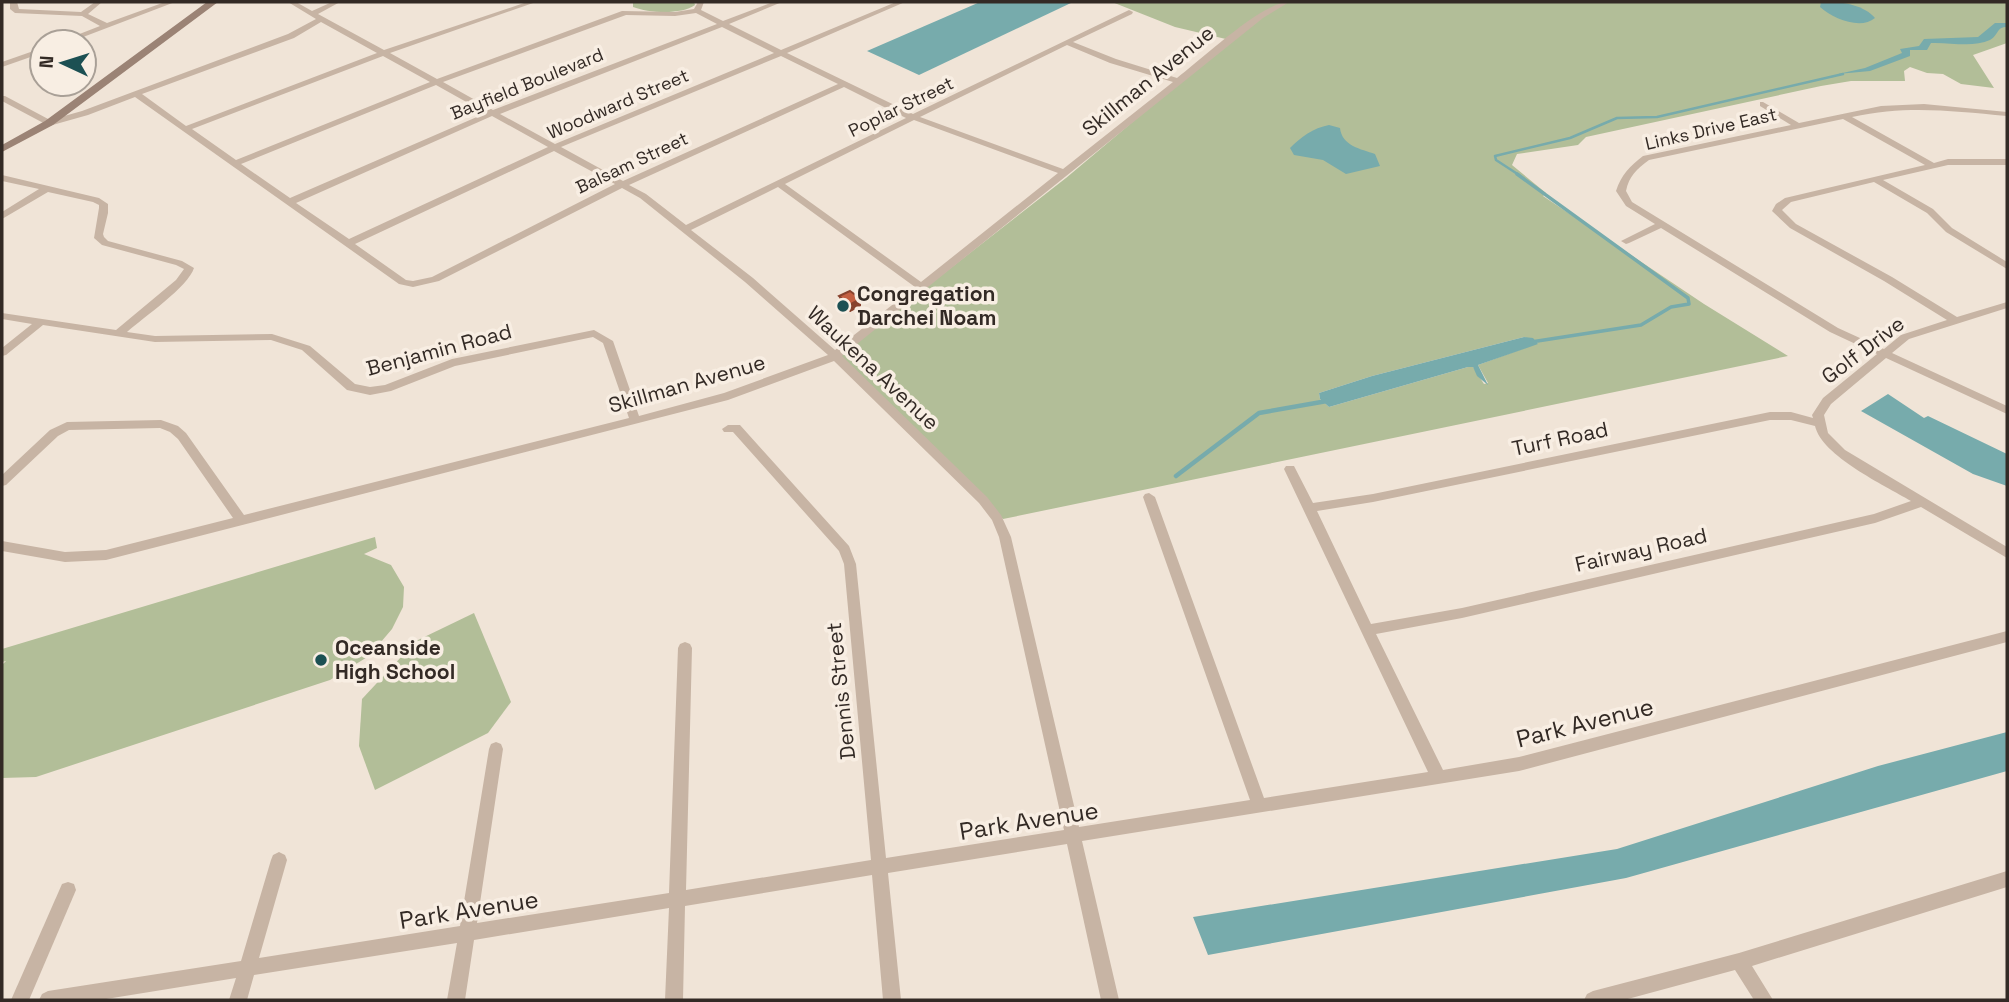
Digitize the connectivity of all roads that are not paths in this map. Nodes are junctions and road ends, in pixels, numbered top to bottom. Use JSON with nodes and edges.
{"nodes":[{"id":1,"x":14,"y":2,"type":"edge"},
{"id":2,"x":99,"y":2,"type":"edge"},
{"id":3,"x":171,"y":2,"type":"edge"},
{"id":4,"x":214,"y":2,"type":"edge"},
{"id":5,"x":291,"y":2,"type":"edge"},
{"id":6,"x":337,"y":2,"type":"edge"},
{"id":7,"x":533,"y":2,"type":"edge"},
{"id":8,"x":627,"y":2,"type":"edge"},
{"id":9,"x":779,"y":2,"type":"edge"},
{"id":10,"x":902,"y":2,"type":"edge"},
{"id":11,"x":1261,"y":2,"type":"edge"},
{"id":12,"x":1286,"y":2,"type":"edge"},
{"id":13,"x":699,"y":6,"type":"edge"},
{"id":14,"x":1273,"y":8,"type":"junction"},
{"id":15,"x":1129,"y":12,"type":"dead end"},
{"id":16,"x":625,"y":13,"type":"junction"},
{"id":17,"x":83,"y":14,"type":"junction"},
{"id":18,"x":317,"y":16,"type":"junction"},
{"id":19,"x":725,"y":23,"type":"junction"},
{"id":20,"x":107,"y":26,"type":"junction"},
{"id":21,"x":98,"y":29,"type":"edge"},
{"id":22,"x":1068,"y":43,"type":"junction"},
{"id":23,"x":783,"y":52,"type":"junction"},
{"id":24,"x":384,"y":53,"type":"junction"},
{"id":25,"x":28,"y":55,"type":"edge"},
{"id":26,"x":2,"y":65,"type":"edge"},
{"id":27,"x":1178,"y":81,"type":"junction"},
{"id":28,"x":437,"y":82,"type":"junction"},
{"id":29,"x":845,"y":84,"type":"junction"},
{"id":30,"x":135,"y":94,"type":"junction"},
{"id":31,"x":2,"y":98,"type":"edge"},
{"id":32,"x":1763,"y":104,"type":"dead end"},
{"id":33,"x":494,"y":113,"type":"junction"},
{"id":34,"x":2007,"y":114,"type":"edge"},
{"id":35,"x":1843,"y":115,"type":"junction"},
{"id":36,"x":914,"y":117,"type":"junction"},
{"id":37,"x":49,"y":123,"type":"junction"},
{"id":38,"x":1797,"y":125,"type":"junction"},
{"id":39,"x":185,"y":129,"type":"junction"},
{"id":40,"x":556,"y":147,"type":"junction"},
{"id":41,"x":2,"y":149,"type":"edge"},
{"id":42,"x":2007,"y":162,"type":"edge"},
{"id":43,"x":234,"y":164,"type":"junction"},
{"id":44,"x":1933,"y":166,"type":"junction"},
{"id":45,"x":1064,"y":172,"type":"junction"},
{"id":46,"x":2,"y":178,"type":"edge"},
{"id":47,"x":1877,"y":180,"type":"junction"},
{"id":48,"x":623,"y":184,"type":"junction"},
{"id":49,"x":779,"y":184,"type":"junction"},
{"id":50,"x":48,"y":188,"type":"junction"},
{"id":51,"x":290,"y":202,"type":"junction"},
{"id":52,"x":2,"y":216,"type":"edge"},
{"id":53,"x":1660,"y":225,"type":"junction"},
{"id":54,"x":685,"y":229,"type":"junction"},
{"id":55,"x":1626,"y":241,"type":"dead end"},
{"id":56,"x":349,"y":243,"type":"junction"},
{"id":57,"x":2007,"y":266,"type":"edge"},
{"id":58,"x":435,"y":279,"type":"joint"},
{"id":59,"x":922,"y":286,"type":"junction"},
{"id":60,"x":2007,"y":305,"type":"edge"},
{"id":61,"x":2,"y":316,"type":"edge"},
{"id":62,"x":1954,"y":320,"type":"junction"},
{"id":63,"x":41,"y":322,"type":"junction"},
{"id":64,"x":119,"y":333,"type":"junction"},
{"id":65,"x":2,"y":353,"type":"edge"},
{"id":66,"x":1882,"y":354,"type":"junction"},
{"id":67,"x":835,"y":356,"type":"junction"},
{"id":68,"x":2007,"y":410,"type":"edge"},
{"id":69,"x":635,"y":420,"type":"junction"},
{"id":70,"x":1819,"y":423,"type":"junction"},
{"id":71,"x":728,"y":429,"type":"dead end"},
{"id":72,"x":1290,"y":469,"type":"dead end"},
{"id":73,"x":2,"y":482,"type":"edge"},
{"id":74,"x":1149,"y":496,"type":"dead end"},
{"id":75,"x":1921,"y":502,"type":"junction"},
{"id":76,"x":1309,"y":508,"type":"junction"},
{"id":77,"x":241,"y":520,"type":"junction"},
{"id":78,"x":2,"y":546,"type":"edge"},
{"id":79,"x":2007,"y":553,"type":"edge"},
{"id":80,"x":1367,"y":630,"type":"junction"},
{"id":81,"x":2007,"y":637,"type":"edge"},
{"id":82,"x":685,"y":648,"type":"dead end"},
{"id":83,"x":496,"y":749,"type":"dead end"},
{"id":84,"x":1439,"y":778,"type":"junction"},
{"id":85,"x":1259,"y":807,"type":"junction"},
{"id":86,"x":1073,"y":837,"type":"junction"},
{"id":87,"x":279,"y":860,"type":"dead end"},
{"id":88,"x":879,"y":867,"type":"junction"},
{"id":89,"x":2007,"y":879,"type":"edge"},
{"id":90,"x":68,"y":890,"type":"dead end"},
{"id":91,"x":677,"y":900,"type":"junction"},
{"id":92,"x":467,"y":933,"type":"junction"},
{"id":93,"x":1739,"y":961,"type":"junction"},
{"id":94,"x":247,"y":968,"type":"junction"},
{"id":95,"x":20,"y":1000,"type":"edge"},
{"id":96,"x":48,"y":1000,"type":"edge"},
{"id":97,"x":238,"y":1000,"type":"edge"},
{"id":98,"x":456,"y":1000,"type":"edge"},
{"id":99,"x":674,"y":1000,"type":"edge"},
{"id":100,"x":892,"y":1000,"type":"edge"},
{"id":101,"x":1110,"y":1000,"type":"edge"},
{"id":102,"x":1593,"y":1000,"type":"edge"},
{"id":103,"x":1764,"y":1000,"type":"edge"}],
"edges":[{"from":1,"to":17,"type":"street"},
{"from":2,"to":17,"type":"street"},
{"from":3,"to":20,"type":"street"},
{"from":4,"to":37,"type":"main road"},
{"from":5,"to":18,"type":"street","name":"Waukena Avenue"},
{"from":6,"to":18,"type":"street"},
{"from":7,"to":24,"type":"street"},
{"from":8,"to":16,"type":"street"},
{"from":9,"to":19,"type":"street","name":"Bayfield Boulevard"},
{"from":10,"to":23,"type":"street","name":"Woodward Street"},
{"from":11,"to":14,"type":"street"},
{"from":12,"to":14,"type":"street","name":"Skillman Avenue"},
{"from":13,"to":16,"type":"street"},
{"from":13,"to":19,"type":"street"},
{"from":14,"to":27,"type":"street","name":"Skillman Avenue"},
{"from":15,"to":22,"type":"street","name":"Poplar Street"},
{"from":16,"to":28,"type":"street"},
{"from":17,"to":20,"type":"street"},
{"from":18,"to":24,"type":"street","name":"Waukena Avenue"},
{"from":18,"to":30,"type":"street"},
{"from":19,"to":23,"type":"street"},
{"from":19,"to":33,"type":"street","name":"Bayfield Boulevard"},
{"from":20,"to":21,"type":"street"},
{"from":22,"to":27,"type":"street"},
{"from":22,"to":36,"type":"street","name":"Poplar Street"},
{"from":23,"to":29,"type":"street"},
{"from":23,"to":40,"type":"street","name":"Woodward Street"},
{"from":24,"to":28,"type":"street","name":"Waukena Avenue"},
{"from":24,"to":39,"type":"street"},
{"from":25,"to":26,"type":"street"},
{"from":27,"to":45,"type":"street","name":"Skillman Avenue"},
{"from":28,"to":33,"type":"street","name":"Waukena Avenue"},
{"from":28,"to":43,"type":"street"},
{"from":29,"to":36,"type":"street"},
{"from":29,"to":48,"type":"street","name":"Balsam Street"},
{"from":30,"to":37,"type":"street"},
{"from":30,"to":39,"type":"street"},
{"from":31,"to":37,"type":"street"},
{"from":32,"to":38,"type":"street"},
{"from":33,"to":40,"type":"street","name":"Waukena Avenue"},
{"from":33,"to":51,"type":"street","name":"Bayfield Boulevard"},
{"from":34,"to":35,"type":"street","name":"Links Drive East"},
{"from":35,"to":38,"type":"street","name":"Links Drive East"},
{"from":35,"to":44,"type":"street"},
{"from":36,"to":45,"type":"street"},
{"from":36,"to":49,"type":"street","name":"Poplar Street"},
{"from":37,"to":41,"type":"main road"},
{"from":38,"to":53,"type":"street","name":"Links Drive East"},
{"from":39,"to":43,"type":"street"},
{"from":40,"to":48,"type":"street","name":"Waukena Avenue"},
{"from":40,"to":56,"type":"street","name":"Woodward Street"},
{"from":42,"to":44,"type":"street"},
{"from":43,"to":51,"type":"street"},
{"from":44,"to":47,"type":"street"},
{"from":45,"to":59,"type":"street","name":"Skillman Avenue"},
{"from":46,"to":50,"type":"street"},
{"from":47,"to":57,"type":"street"},
{"from":47,"to":62,"type":"street"},
{"from":48,"to":54,"type":"street","name":"Waukena Avenue"},
{"from":48,"to":58,"type":"street","name":"Balsam Street"},
{"from":49,"to":54,"type":"street","name":"Poplar Street"},
{"from":49,"to":59,"type":"street"},
{"from":50,"to":52,"type":"street"},
{"from":50,"to":64,"type":"street"},
{"from":51,"to":56,"type":"street"},
{"from":53,"to":55,"type":"street"},
{"from":53,"to":66,"type":"street","name":"Links Drive East"},
{"from":54,"to":67,"type":"street","name":"Waukena Avenue"},
{"from":56,"to":58,"type":"street"},
{"from":59,"to":67,"type":"street","name":"Skillman Avenue"},
{"from":60,"to":62,"type":"street","name":"Golf Drive"},
{"from":61,"to":63,"type":"street","name":"Benjamin Road"},
{"from":62,"to":66,"type":"street","name":"Golf Drive"},
{"from":63,"to":64,"type":"street","name":"Benjamin Road"},
{"from":63,"to":65,"type":"street"},
{"from":64,"to":69,"type":"street","name":"Benjamin Road"},
{"from":66,"to":68,"type":"street","name":"Links Drive East"},
{"from":66,"to":70,"type":"street","name":"Golf Drive"},
{"from":67,"to":69,"type":"street","name":"Skillman Avenue"},
{"from":67,"to":86,"type":"street","name":"Waukena Avenue"},
{"from":69,"to":77,"type":"street","name":"Skillman Avenue"},
{"from":70,"to":75,"type":"street"},
{"from":70,"to":76,"type":"street","name":"Turf Road"},
{"from":71,"to":88,"type":"street","name":"Dennis Street"},
{"from":72,"to":76,"type":"street"},
{"from":73,"to":77,"type":"street"},
{"from":74,"to":85,"type":"street"},
{"from":75,"to":79,"type":"street"},
{"from":75,"to":80,"type":"street","name":"Fairway Road"},
{"from":76,"to":80,"type":"street"},
{"from":77,"to":78,"type":"street","name":"Skillman Avenue"},
{"from":80,"to":84,"type":"street"},
{"from":81,"to":84,"type":"street","name":"Park Avenue"},
{"from":82,"to":91,"type":"street"},
{"from":83,"to":92,"type":"street"},
{"from":84,"to":85,"type":"street","name":"Park Avenue"},
{"from":85,"to":86,"type":"street","name":"Park Avenue"},
{"from":86,"to":88,"type":"street","name":"Park Avenue"},
{"from":86,"to":101,"type":"street","name":"Waukena Avenue"},
{"from":87,"to":94,"type":"street"},
{"from":88,"to":91,"type":"street","name":"Park Avenue"},
{"from":88,"to":100,"type":"street","name":"Dennis Street"},
{"from":89,"to":93,"type":"street"},
{"from":90,"to":95,"type":"street"},
{"from":91,"to":92,"type":"street","name":"Park Avenue"},
{"from":91,"to":99,"type":"street"},
{"from":92,"to":94,"type":"street","name":"Park Avenue"},
{"from":92,"to":98,"type":"street"},
{"from":93,"to":102,"type":"street"},
{"from":93,"to":103,"type":"street"},
{"from":94,"to":96,"type":"street","name":"Park Avenue"},
{"from":94,"to":97,"type":"street"}]}
